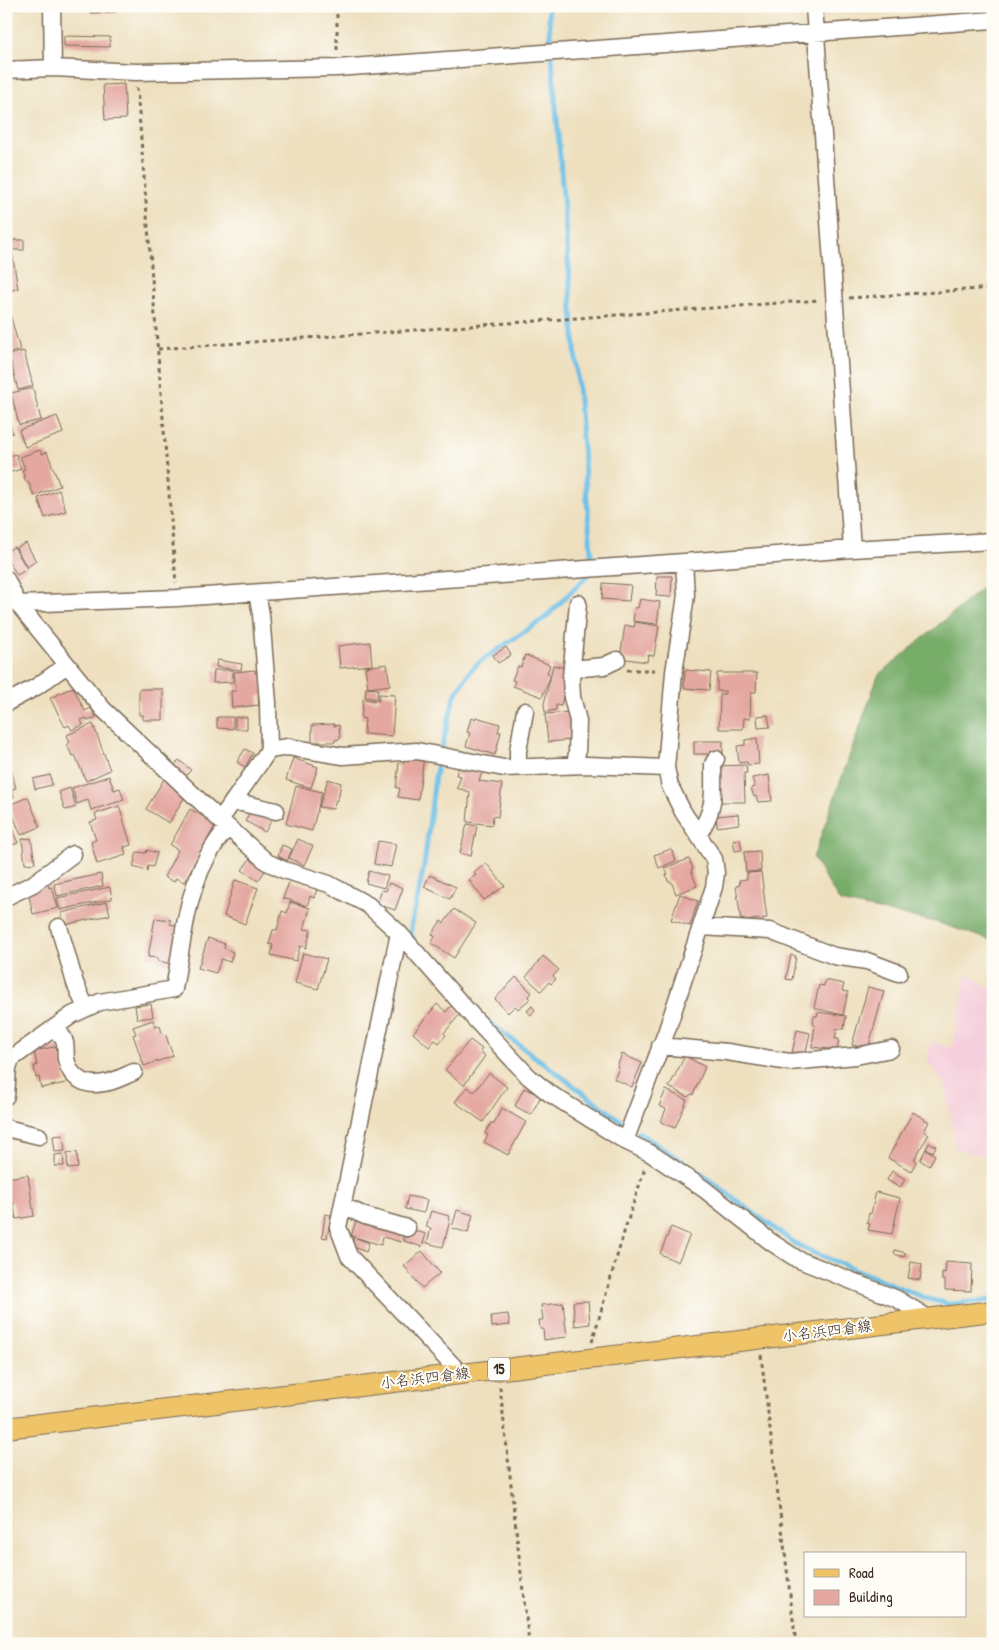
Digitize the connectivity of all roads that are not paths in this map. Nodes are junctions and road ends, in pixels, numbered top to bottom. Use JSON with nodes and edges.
{"nodes":[{"id":1,"x":52,"y":6,"type":"edge"},
{"id":2,"x":814,"y":6,"type":"edge"},
{"id":3,"x":993,"y":20,"type":"edge"},
{"id":4,"x":816,"y":33,"type":"junction"},
{"id":5,"x":53,"y":68,"type":"junction"},
{"id":6,"x":6,"y":70,"type":"edge"},
{"id":7,"x":993,"y":541,"type":"edge"},
{"id":8,"x":852,"y":549,"type":"junction"},
{"id":9,"x":684,"y":562,"type":"junction"},
{"id":10,"x":6,"y":579,"type":"edge"},
{"id":11,"x":256,"y":593,"type":"junction"},
{"id":12,"x":578,"y":603,"type":"dead end"},
{"id":13,"x":18,"y":604,"type":"junction"},
{"id":14,"x":616,"y":661,"type":"road end"},
{"id":15,"x":67,"y":664,"type":"junction"},
{"id":16,"x":572,"y":669,"type":"junction"},
{"id":17,"x":6,"y":703,"type":"edge"},
{"id":18,"x":525,"y":712,"type":"dead end"},
{"id":19,"x":269,"y":750,"type":"junction"},
{"id":20,"x":716,"y":759,"type":"dead end"},
{"id":21,"x":575,"y":765,"type":"junction"},
{"id":22,"x":518,"y":767,"type":"junction"},
{"id":23,"x":666,"y":768,"type":"junction"},
{"id":24,"x":233,"y":801,"type":"junction"},
{"id":25,"x":276,"y":811,"type":"dead end"},
{"id":26,"x":224,"y":824,"type":"junction"},
{"id":27,"x":698,"y":835,"type":"junction"},
{"id":28,"x":73,"y":854,"type":"dead end"},
{"id":29,"x":6,"y":897,"type":"edge"},
{"id":30,"x":59,"y":927,"type":"dead end"},
{"id":31,"x":701,"y":927,"type":"junction"},
{"id":32,"x":399,"y":933,"type":"junction"},
{"id":33,"x":900,"y":973,"type":"dead end"},
{"id":34,"x":86,"y":1008,"type":"junction"},
{"id":35,"x":51,"y":1031,"type":"junction"},
{"id":36,"x":660,"y":1046,"type":"junction"},
{"id":37,"x":890,"y":1050,"type":"dead end"},
{"id":38,"x":8,"y":1064,"type":"edge"},
{"id":39,"x":134,"y":1072,"type":"dead end"},
{"id":40,"x":6,"y":1096,"type":"edge"},
{"id":41,"x":6,"y":1128,"type":"edge"},
{"id":42,"x":39,"y":1136,"type":"dead end"},
{"id":43,"x":625,"y":1141,"type":"junction"},
{"id":44,"x":343,"y":1206,"type":"junction"},
{"id":45,"x":407,"y":1228,"type":"dead end"},
{"id":46,"x":993,"y":1311,"type":"edge"},
{"id":47,"x":930,"y":1319,"type":"junction"},
{"id":48,"x":461,"y":1374,"type":"junction"},
{"id":49,"x":6,"y":1428,"type":"edge"}],
"edges":[{"from":1,"to":5,"type":"street"},
{"from":2,"to":4,"type":"street"},
{"from":3,"to":4,"type":"street"},
{"from":4,"to":5,"type":"street"},
{"from":4,"to":8,"type":"street"},
{"from":5,"to":6,"type":"street"},
{"from":7,"to":8,"type":"street"},
{"from":8,"to":9,"type":"street"},
{"from":9,"to":11,"type":"street"},
{"from":9,"to":23,"type":"street"},
{"from":10,"to":13,"type":"street"},
{"from":11,"to":13,"type":"street"},
{"from":11,"to":19,"type":"street"},
{"from":12,"to":16,"type":"street"},
{"from":13,"to":15,"type":"street"},
{"from":14,"to":16,"type":"street"},
{"from":15,"to":17,"type":"street"},
{"from":15,"to":26,"type":"street"},
{"from":16,"to":21,"type":"street"},
{"from":18,"to":22,"type":"street"},
{"from":19,"to":22,"type":"street"},
{"from":19,"to":24,"type":"street"},
{"from":20,"to":27,"type":"street"},
{"from":21,"to":22,"type":"street"},
{"from":21,"to":23,"type":"street"},
{"from":23,"to":27,"type":"street"},
{"from":24,"to":25,"type":"street"},
{"from":24,"to":26,"type":"street"},
{"from":26,"to":32,"type":"street"},
{"from":26,"to":34,"type":"street"},
{"from":27,"to":31,"type":"street"},
{"from":28,"to":29,"type":"street"},
{"from":30,"to":34,"type":"street"},
{"from":31,"to":33,"type":"street"},
{"from":31,"to":36,"type":"street"},
{"from":32,"to":43,"type":"street"},
{"from":32,"to":44,"type":"street"},
{"from":34,"to":35,"type":"street"},
{"from":35,"to":38,"type":"street"},
{"from":35,"to":39,"type":"street"},
{"from":36,"to":37,"type":"street"},
{"from":36,"to":43,"type":"street"},
{"from":38,"to":40,"type":"street"},
{"from":41,"to":42,"type":"street"},
{"from":43,"to":47,"type":"street"},
{"from":44,"to":45,"type":"street"},
{"from":44,"to":48,"type":"street"},
{"from":46,"to":47,"type":"main road","name":"小名浜四倉線","number":"15"},
{"from":47,"to":48,"type":"main road","name":"小名浜四倉線","number":"15"},
{"from":48,"to":49,"type":"main road","name":"小名浜四倉線","number":"15"}]}
